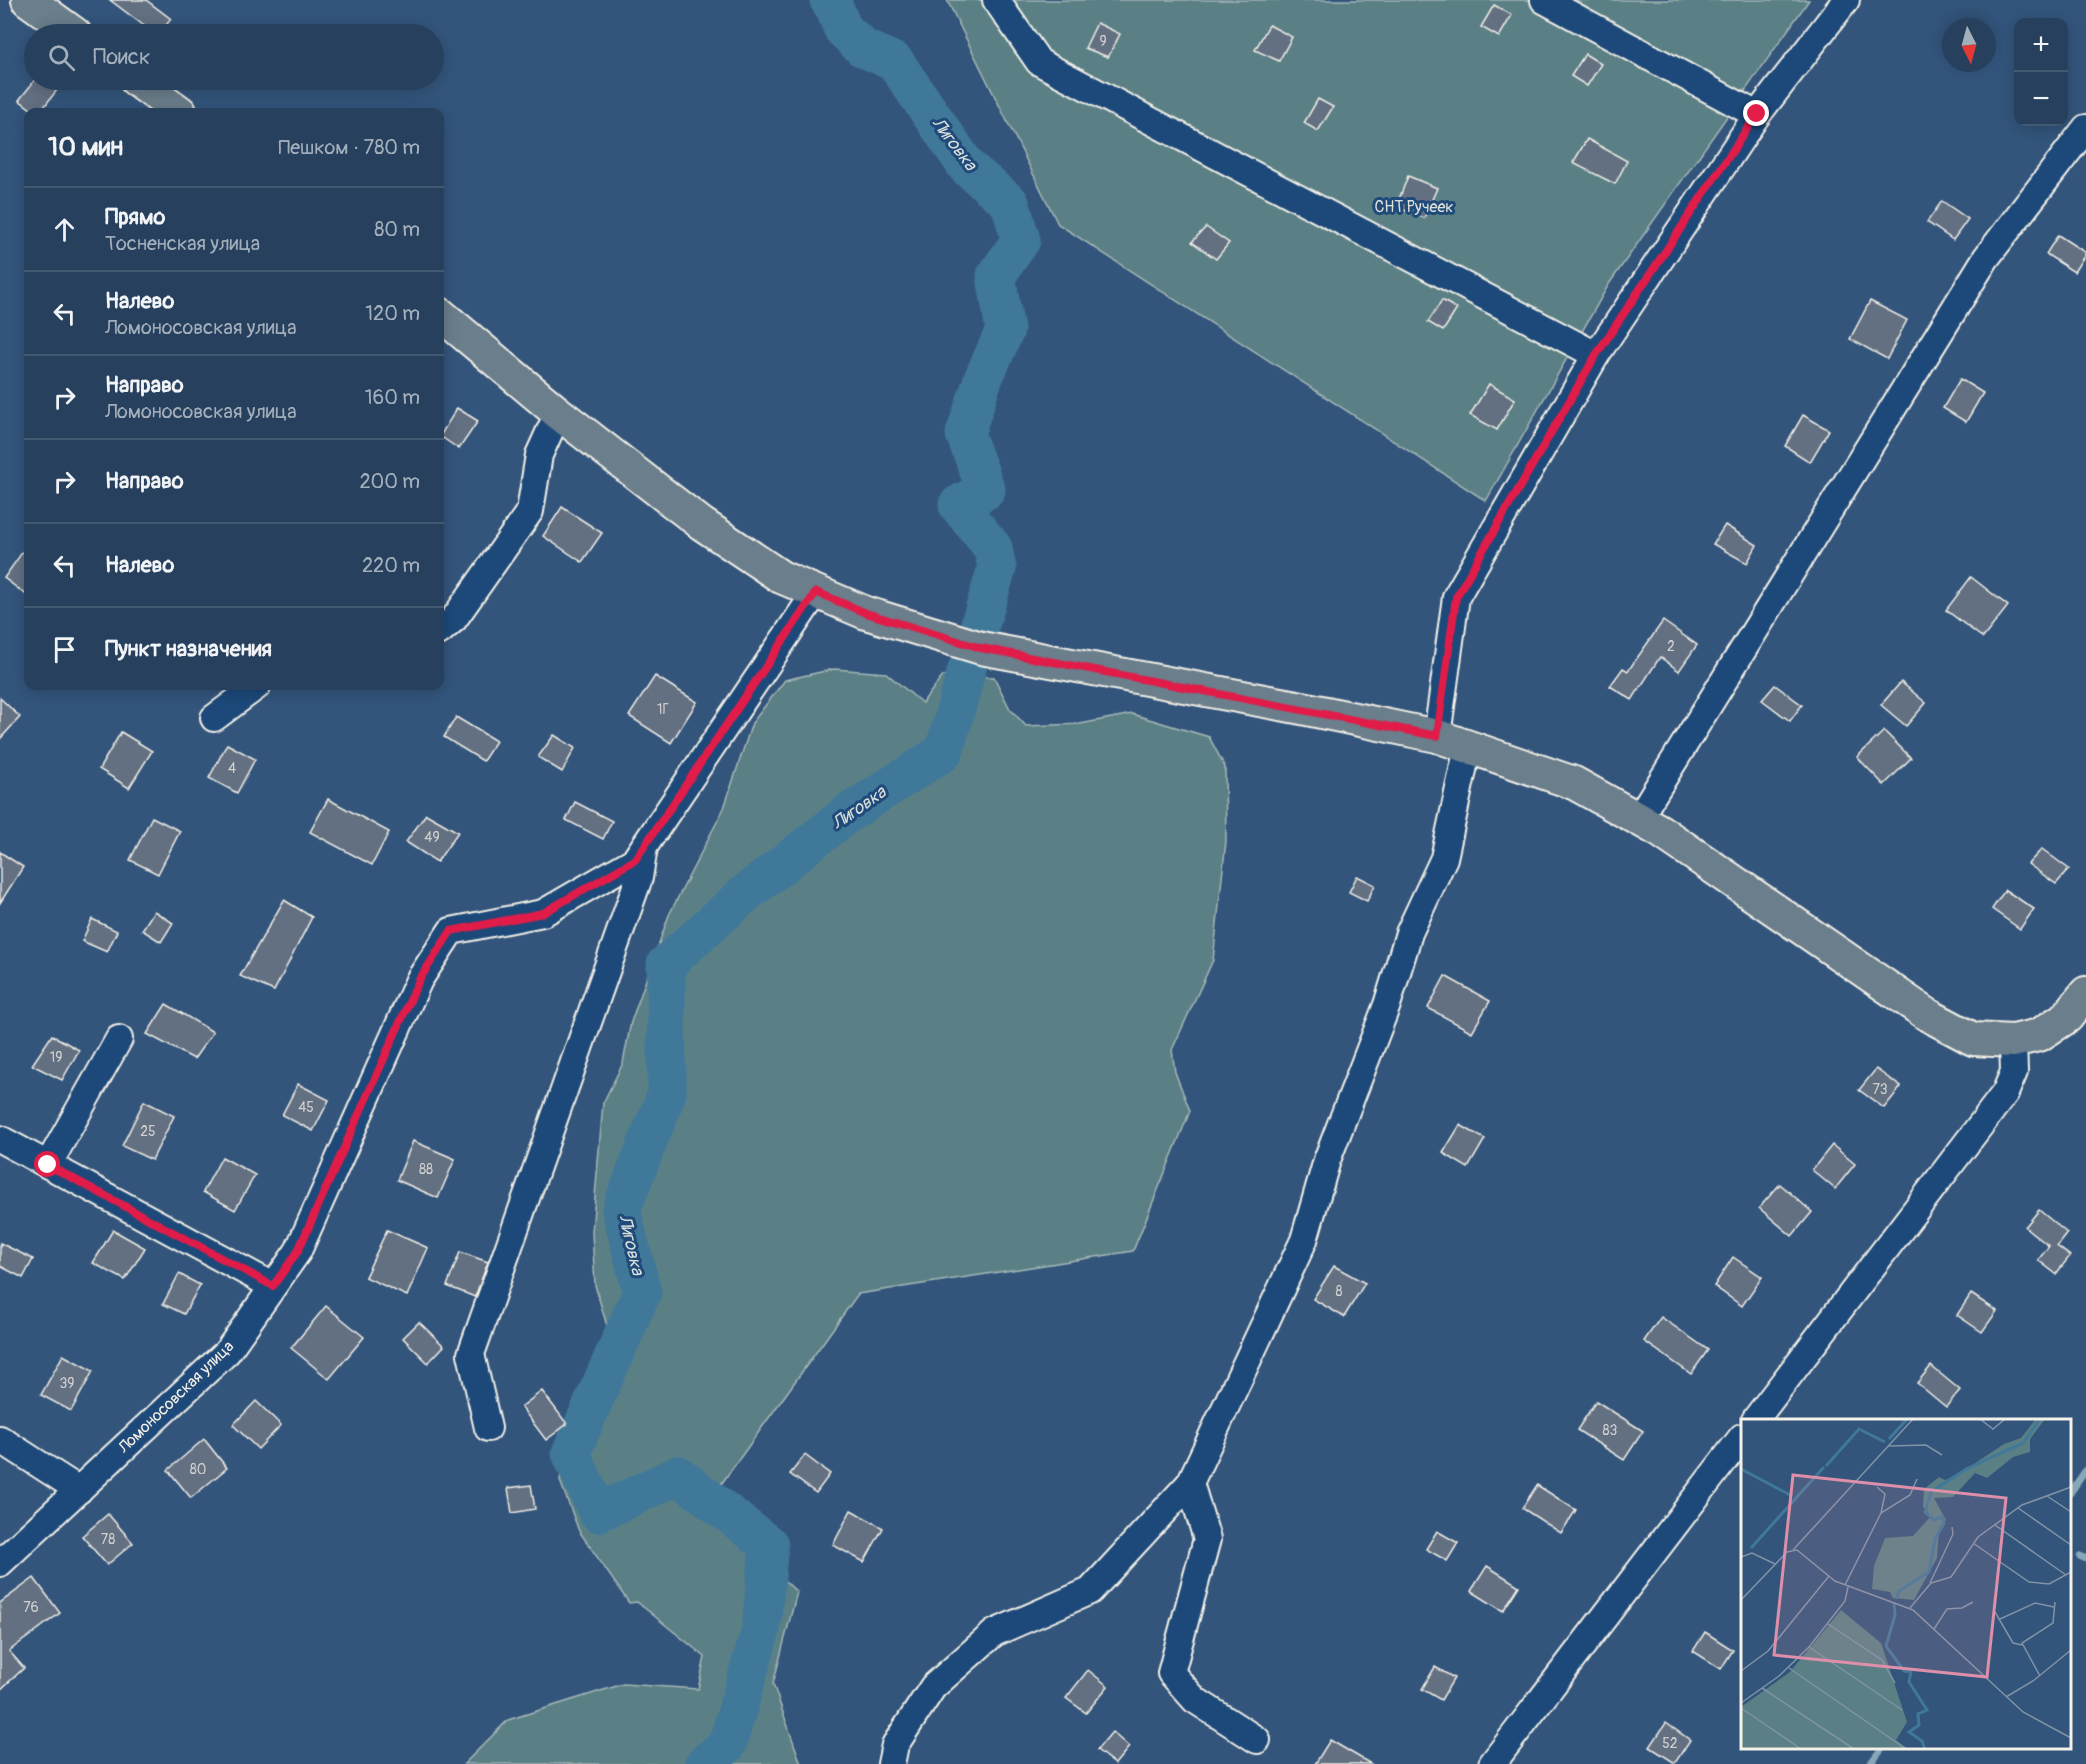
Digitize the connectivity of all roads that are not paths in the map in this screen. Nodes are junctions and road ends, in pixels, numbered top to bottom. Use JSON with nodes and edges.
{"nodes":[{"id":1,"x":28,"y":0,"type":"edge"},
{"id":2,"x":996,"y":0,"type":"edge"},
{"id":3,"x":1544,"y":0,"type":"edge"},
{"id":4,"x":1846,"y":0,"type":"edge"},
{"id":5,"x":61,"y":24,"type":"edge"},
{"id":6,"x":150,"y":90,"type":"edge"},
{"id":7,"x":174,"y":108,"type":"edge"},
{"id":8,"x":1757,"y":114,"type":"junction"},
{"id":9,"x":2086,"y":129,"type":"edge"},
{"id":10,"x":444,"y":317,"type":"edge"},
{"id":11,"x":1596,"y":355,"type":"junction"},
{"id":12,"x":558,"y":413,"type":"junction"},
{"id":13,"x":816,"y":592,"type":"junction"},
{"id":14,"x":444,"y":628,"type":"edge"},
{"id":15,"x":252,"y":690,"type":"edge"},
{"id":16,"x":214,"y":718,"type":"dead end"},
{"id":17,"x":1437,"y":736,"type":"junction"},
{"id":18,"x":1468,"y":747,"type":"junction"},
{"id":19,"x":1638,"y":819,"type":"junction"},
{"id":20,"x":644,"y":847,"type":"junction"},
{"id":21,"x":2086,"y":993,"type":"edge"},
{"id":22,"x":119,"y":1039,"type":"dead end"},
{"id":23,"x":2013,"y":1041,"type":"junction"},
{"id":24,"x":0,"y":1139,"type":"edge"},
{"id":25,"x":48,"y":1165,"type":"junction"},
{"id":26,"x":273,"y":1286,"type":"junction"},
{"id":27,"x":1756,"y":1419,"type":"edge"},
{"id":28,"x":488,"y":1428,"type":"dead end"},
{"id":29,"x":0,"y":1439,"type":"edge"},
{"id":30,"x":1741,"y":1440,"type":"edge"},
{"id":31,"x":1190,"y":1483,"type":"junction"},
{"id":32,"x":79,"y":1490,"type":"junction"},
{"id":33,"x":0,"y":1563,"type":"edge"},
{"id":34,"x":1257,"y":1740,"type":"dead end"},
{"id":35,"x":891,"y":1764,"type":"edge"},
{"id":36,"x":1492,"y":1764,"type":"edge"}],
"edges":[{"from":1,"to":5,"type":"main road"},
{"from":2,"to":11,"type":"street"},
{"from":3,"to":8,"type":"street"},
{"from":4,"to":8,"type":"street"},
{"from":6,"to":7,"type":"main road"},
{"from":8,"to":11,"type":"street"},
{"from":9,"to":19,"type":"street"},
{"from":10,"to":12,"type":"main road"},
{"from":11,"to":17,"type":"street"},
{"from":12,"to":13,"type":"main road"},
{"from":12,"to":14,"type":"street"},
{"from":13,"to":17,"type":"main road"},
{"from":13,"to":20,"type":"street","name":"Ломоносовская улица"},
{"from":15,"to":16,"type":"street"},
{"from":17,"to":18,"type":"main road"},
{"from":18,"to":19,"type":"main road"},
{"from":18,"to":31,"type":"street"},
{"from":19,"to":23,"type":"main road"},
{"from":20,"to":26,"type":"street","name":"Ломоносовская улица"},
{"from":20,"to":28,"type":"street"},
{"from":21,"to":23,"type":"main road"},
{"from":22,"to":25,"type":"street"},
{"from":23,"to":27,"type":"street"},
{"from":24,"to":25,"type":"street"},
{"from":25,"to":26,"type":"street"},
{"from":26,"to":32,"type":"street","name":"Ломоносовская улица"},
{"from":29,"to":32,"type":"street"},
{"from":30,"to":36,"type":"street"},
{"from":31,"to":34,"type":"street"},
{"from":31,"to":35,"type":"street"},
{"from":32,"to":33,"type":"street","name":"Ломоносовская улица"}]}
